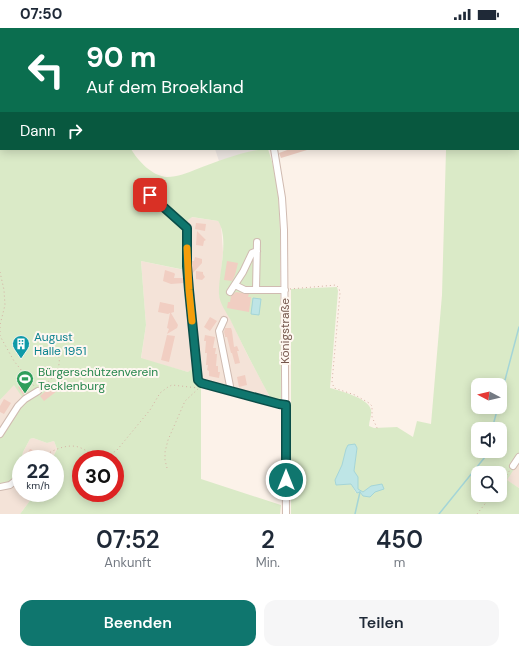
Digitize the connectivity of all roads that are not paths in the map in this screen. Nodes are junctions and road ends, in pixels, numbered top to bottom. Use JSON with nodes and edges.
{"nodes":[{"id":1,"x":274,"y":150,"type":"edge"},
{"id":2,"x":150,"y":195,"type":"dead end"},
{"id":3,"x":257,"y":242,"type":"dead end"},
{"id":4,"x":257,"y":251,"type":"junction"},
{"id":5,"x":235,"y":285,"type":"junction"},
{"id":6,"x":256,"y":290,"type":"junction"},
{"id":7,"x":285,"y":290,"type":"junction"},
{"id":8,"x":230,"y":292,"type":"dead end"},
{"id":9,"x":224,"y":320,"type":"dead end"},
{"id":10,"x":38,"y":391,"type":"road end"},
{"id":11,"x":231,"y":391,"type":"junction"},
{"id":12,"x":286,"y":405,"type":"junction"},
{"id":13,"x":0,"y":434,"type":"edge"},
{"id":14,"x":519,"y":456,"type":"edge"},
{"id":15,"x":513,"y":466,"type":"road end"},
{"id":16,"x":12,"y":483,"type":"edge"},
{"id":17,"x":0,"y":487,"type":"edge"},
{"id":18,"x":284,"y":513,"type":"edge"}],
"edges":[{"from":1,"to":7,"type":"street","name":"Königstraße"},
{"from":2,"to":11,"type":"street"},
{"from":3,"to":4,"type":"street"},
{"from":4,"to":5,"type":"street"},
{"from":4,"to":6,"type":"street"},
{"from":5,"to":6,"type":"street"},
{"from":5,"to":8,"type":"street"},
{"from":6,"to":7,"type":"street"},
{"from":7,"to":12,"type":"street","name":"Königstraße"},
{"from":9,"to":11,"type":"street"},
{"from":10,"to":13,"type":"street"},
{"from":11,"to":12,"type":"street"},
{"from":12,"to":18,"type":"street","name":"Königstraße"},
{"from":14,"to":15,"type":"street"},
{"from":16,"to":17,"type":"street"}]}
